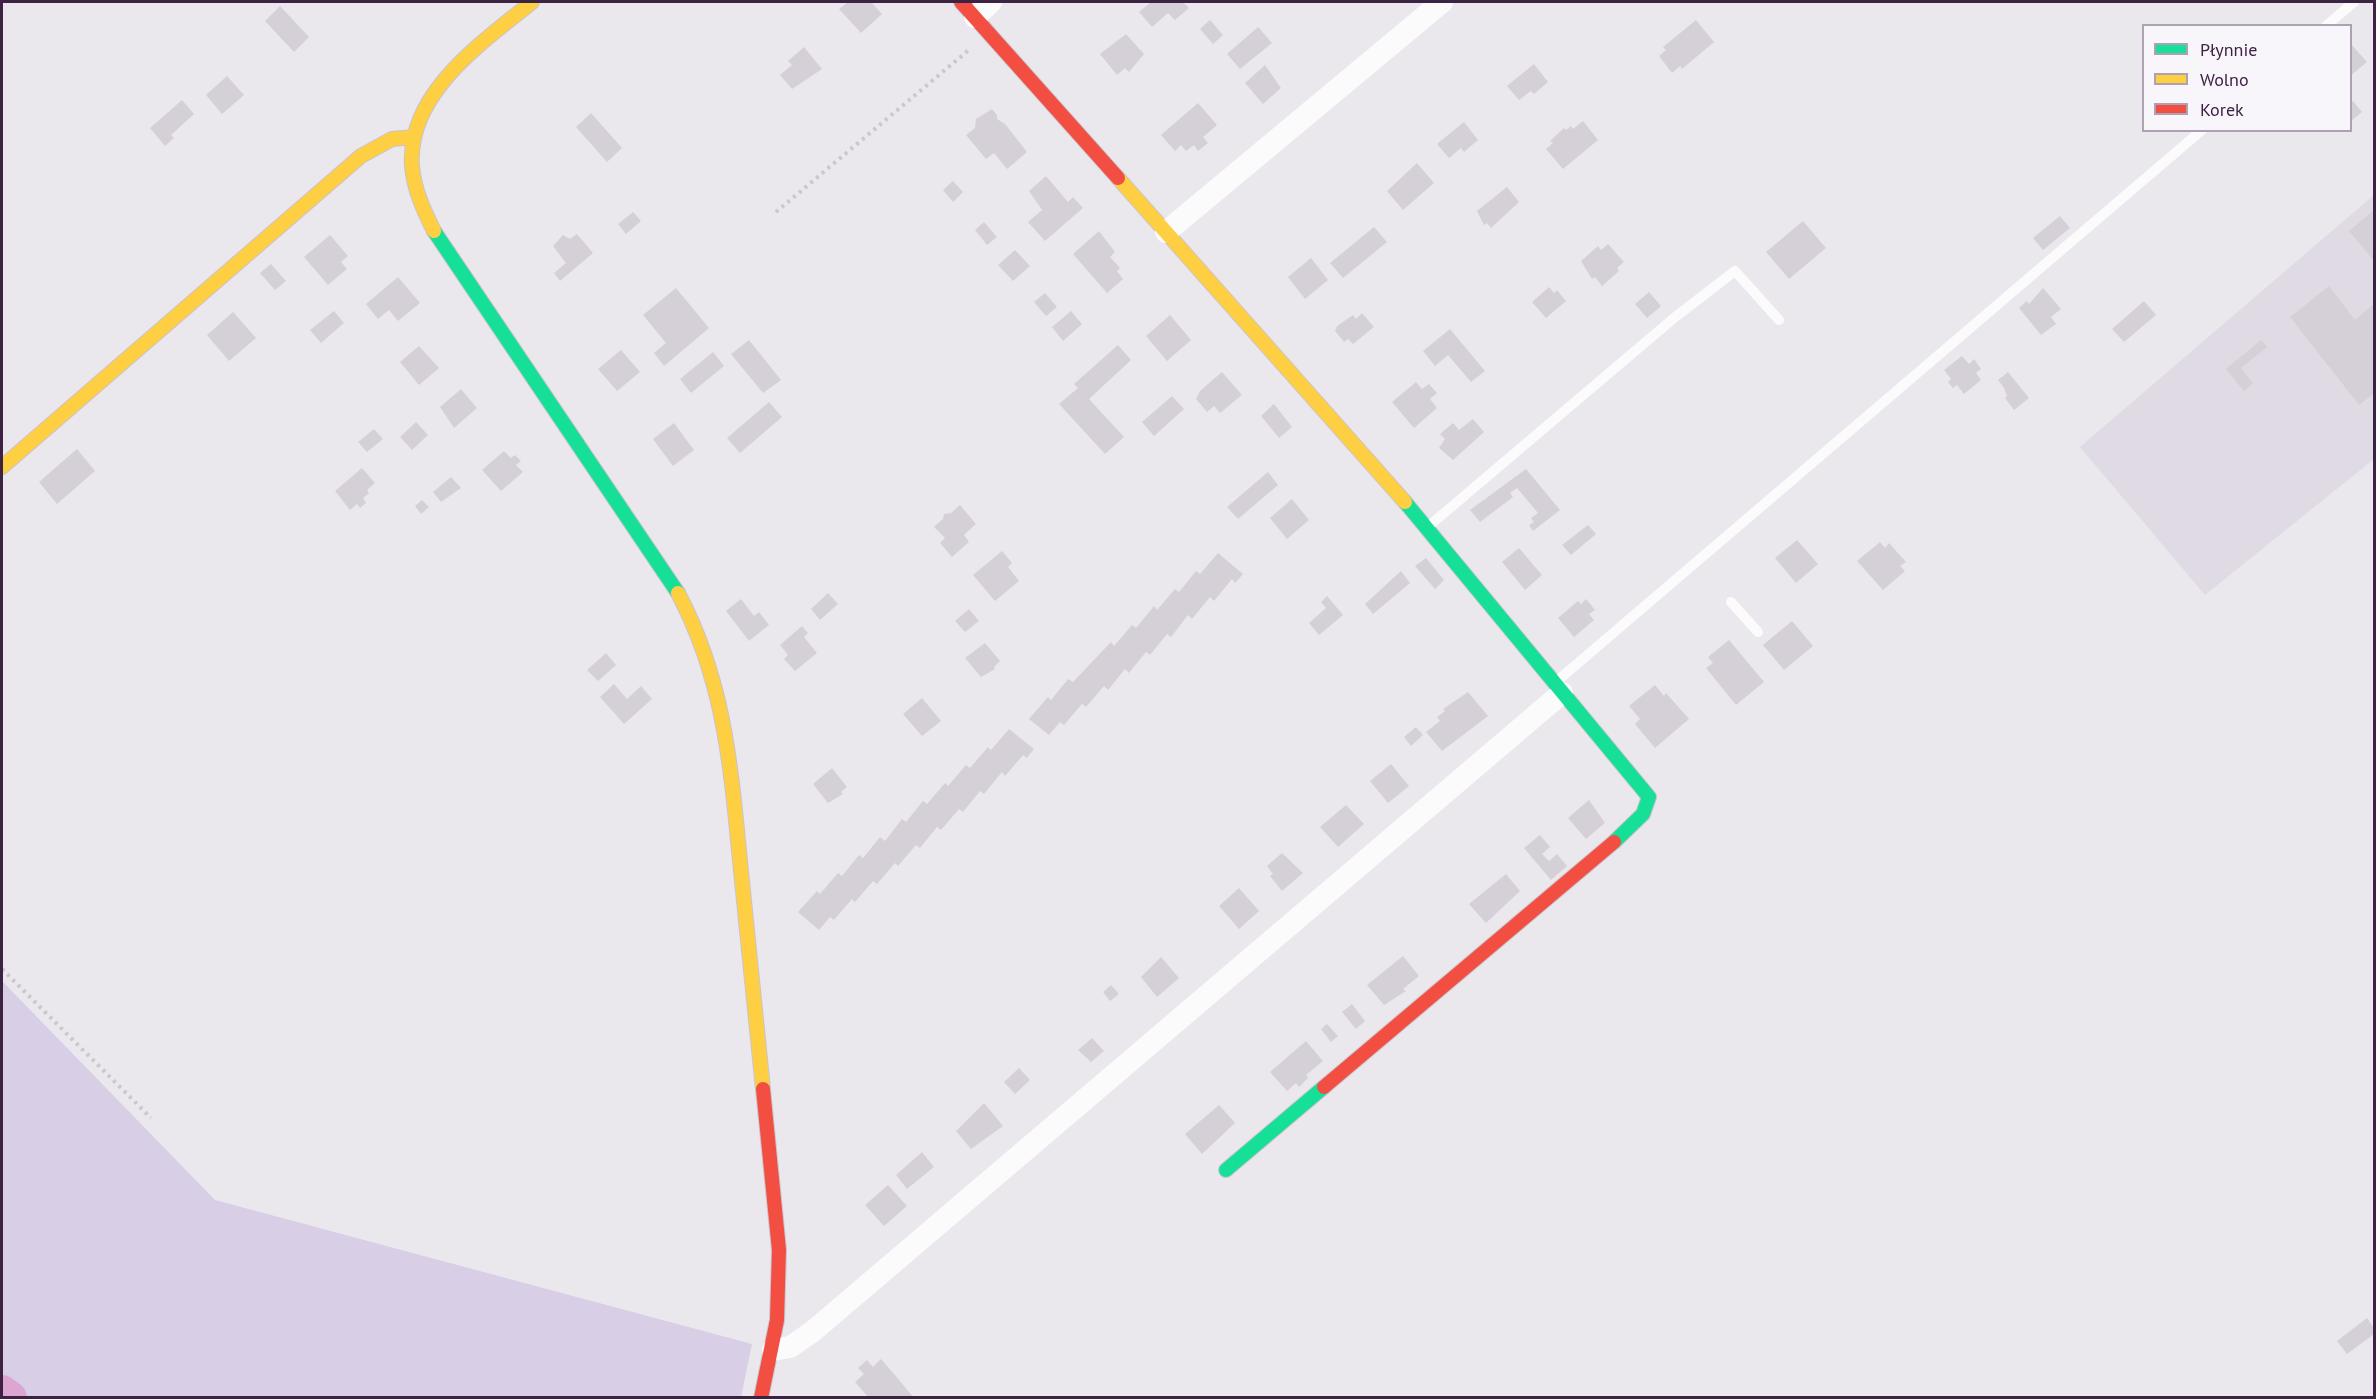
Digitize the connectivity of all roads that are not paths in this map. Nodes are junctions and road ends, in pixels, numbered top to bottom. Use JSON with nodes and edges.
{"nodes":[{"id":1,"x":532,"y":2,"type":"edge"},
{"id":2,"x":992,"y":2,"type":"edge"},
{"id":3,"x":1442,"y":2,"type":"edge"},
{"id":4,"x":2354,"y":2,"type":"edge"},
{"id":5,"x":975,"y":17,"type":"edge"},
{"id":6,"x":2328,"y":24,"type":"edge"},
{"id":7,"x":2200,"y":132,"type":"edge"},
{"id":8,"x":414,"y":137,"type":"junction"},
{"id":9,"x":1166,"y":232,"type":"junction"},
{"id":10,"x":1779,"y":320,"type":"dead end"},
{"id":11,"x":2,"y":467,"type":"edge"},
{"id":12,"x":1427,"y":528,"type":"junction"},
{"id":13,"x":1731,"y":602,"type":"dead end"},
{"id":14,"x":1758,"y":632,"type":"dead end"},
{"id":15,"x":1559,"y":688,"type":"junction"},
{"id":16,"x":1226,"y":1170,"type":"dead end"},
{"id":17,"x":773,"y":1350,"type":"junction"},
{"id":18,"x":762,"y":1398,"type":"edge"}],
"edges":[{"from":1,"to":8,"type":"street"},
{"from":2,"to":5,"type":"street"},
{"from":3,"to":9,"type":"street"},
{"from":4,"to":6,"type":"lane"},
{"from":5,"to":9,"type":"street"},
{"from":7,"to":15,"type":"lane"},
{"from":8,"to":11,"type":"street"},
{"from":8,"to":17,"type":"street"},
{"from":9,"to":12,"type":"street"},
{"from":10,"to":12,"type":"lane"},
{"from":12,"to":15,"type":"street"},
{"from":13,"to":14,"type":"lane"},
{"from":15,"to":16,"type":"street"},
{"from":15,"to":17,"type":"street"},
{"from":17,"to":18,"type":"street"}]}
